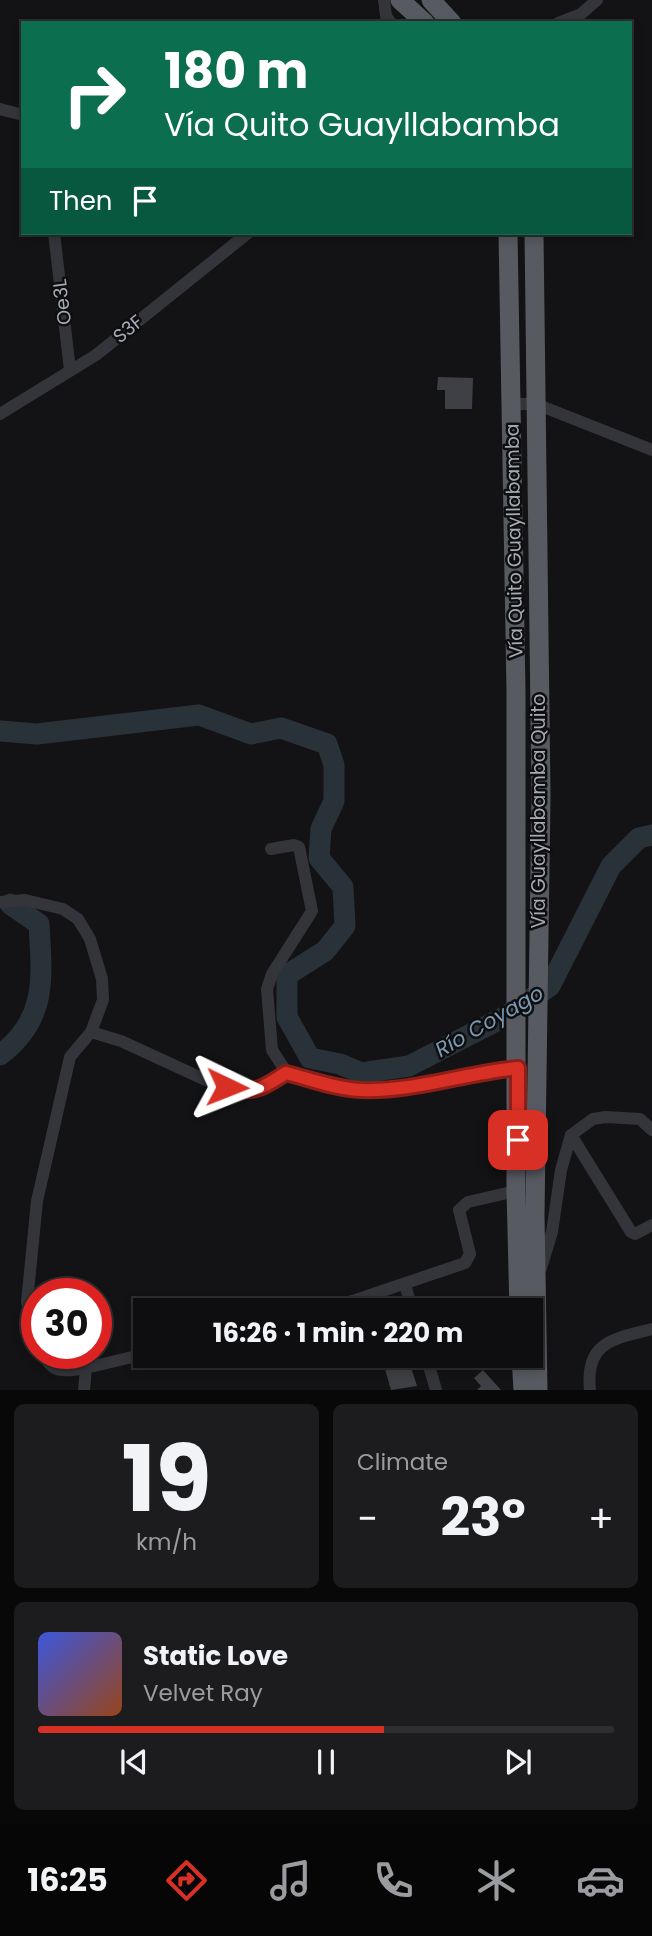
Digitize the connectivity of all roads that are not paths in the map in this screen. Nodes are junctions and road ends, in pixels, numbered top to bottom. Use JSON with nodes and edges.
{"nodes":[{"id":1,"x":384,"y":0,"type":"edge"},
{"id":2,"x":400,"y":0,"type":"edge"},
{"id":3,"x":597,"y":0,"type":"edge"},
{"id":4,"x":437,"y":2,"type":"edge"},
{"id":5,"x":390,"y":21,"type":"edge"},
{"id":6,"x":423,"y":21,"type":"edge"},
{"id":7,"x":451,"y":21,"type":"edge"},
{"id":8,"x":563,"y":21,"type":"edge"},
{"id":9,"x":0,"y":109,"type":"edge"},
{"id":10,"x":21,"y":114,"type":"edge"},
{"id":11,"x":54,"y":235,"type":"edge"},
{"id":12,"x":246,"y":235,"type":"edge"},
{"id":13,"x":508,"y":235,"type":"edge"},
{"id":14,"x":534,"y":235,"type":"edge"},
{"id":15,"x":70,"y":370,"type":"junction"},
{"id":16,"x":512,"y":404,"type":"junction"},
{"id":17,"x":536,"y":404,"type":"junction"},
{"id":18,"x":0,"y":414,"type":"edge"},
{"id":19,"x":652,"y":450,"type":"edge"},
{"id":20,"x":271,"y":849,"type":"dead end"},
{"id":21,"x":0,"y":902,"type":"edge"},
{"id":22,"x":91,"y":1032,"type":"junction"},
{"id":23,"x":518,"y":1068,"type":"junction"},
{"id":24,"x":286,"y":1073,"type":"junction"},
{"id":25,"x":652,"y":1130,"type":"edge"},
{"id":26,"x":571,"y":1135,"type":"junction"},
{"id":27,"x":516,"y":1191,"type":"junction"},
{"id":28,"x":652,"y":1224,"type":"edge"},
{"id":29,"x":29,"y":1278,"type":"edge"},
{"id":30,"x":405,"y":1285,"type":"junction"},
{"id":31,"x":536,"y":1285,"type":"junction"},
{"id":32,"x":364,"y":1298,"type":"edge"},
{"id":33,"x":409,"y":1298,"type":"edge"},
{"id":34,"x":519,"y":1298,"type":"edge"},
{"id":35,"x":652,"y":1329,"type":"edge"},
{"id":36,"x":133,"y":1357,"type":"edge"},
{"id":37,"x":112,"y":1362,"type":"edge"},
{"id":38,"x":430,"y":1368,"type":"edge"},
{"id":39,"x":522,"y":1368,"type":"edge"},
{"id":40,"x":53,"y":1369,"type":"edge"},
{"id":41,"x":76,"y":1369,"type":"edge"},
{"id":42,"x":86,"y":1369,"type":"edge"},
{"id":43,"x":84,"y":1390,"type":"edge"},
{"id":44,"x":436,"y":1390,"type":"edge"},
{"id":45,"x":523,"y":1390,"type":"edge"},
{"id":46,"x":538,"y":1390,"type":"edge"},
{"id":47,"x":590,"y":1390,"type":"edge"}],
"edges":[{"from":1,"to":5,"type":"street"},
{"from":2,"to":6,"type":"highway"},
{"from":3,"to":8,"type":"street"},
{"from":4,"to":7,"type":"highway"},
{"from":9,"to":10,"type":"street"},
{"from":11,"to":15,"type":"street","name":"Oe3L"},
{"from":12,"to":15,"type":"street","name":"S3F"},
{"from":13,"to":16,"type":"highway","name":"Vía Quito Guayllabamba"},
{"from":14,"to":17,"type":"highway","name":"Vía Guayllabamba Quito"},
{"from":15,"to":18,"type":"street","name":"S3F"},
{"from":16,"to":17,"type":"street"},
{"from":16,"to":23,"type":"highway","name":"Vía Quito Guayllabamba"},
{"from":17,"to":19,"type":"street"},
{"from":17,"to":31,"type":"highway","name":"Vía Guayllabamba Quito"},
{"from":20,"to":24,"type":"street"},
{"from":21,"to":22,"type":"street"},
{"from":22,"to":24,"type":"street"},
{"from":22,"to":29,"type":"street"},
{"from":23,"to":24,"type":"street"},
{"from":23,"to":27,"type":"highway","name":"Vía Quito Guayllabamba"},
{"from":25,"to":26,"type":"street"},
{"from":26,"to":28,"type":"street"},
{"from":26,"to":31,"type":"street"},
{"from":27,"to":30,"type":"street"},
{"from":27,"to":34,"type":"highway","name":"Vía Quito Guayllabamba"},
{"from":30,"to":32,"type":"street"},
{"from":30,"to":33,"type":"street"},
{"from":31,"to":46,"type":"highway","name":"Vía Guayllabamba Quito"},
{"from":35,"to":47,"type":"street"},
{"from":36,"to":37,"type":"street"},
{"from":38,"to":44,"type":"street"},
{"from":39,"to":45,"type":"highway"},
{"from":40,"to":41,"type":"street"},
{"from":42,"to":43,"type":"street"}]}
